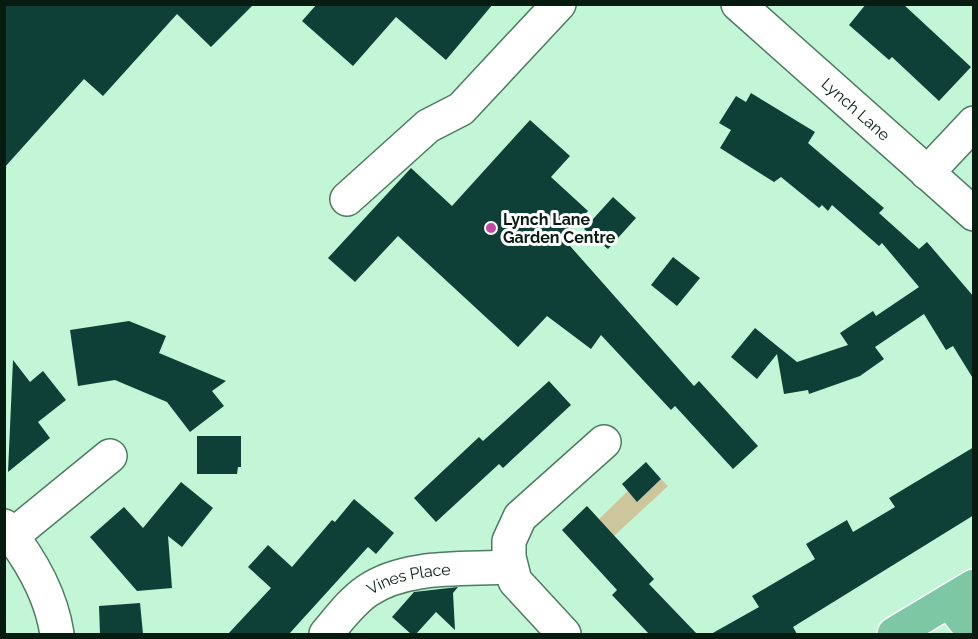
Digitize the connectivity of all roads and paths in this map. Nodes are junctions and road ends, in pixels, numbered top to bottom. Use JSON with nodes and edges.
{"nodes":[{"id":1,"x":558,"y":4,"type":"edge"},
{"id":2,"x":738,"y":4,"type":"edge"},
{"id":3,"x":974,"y":123,"type":"edge"},
{"id":4,"x":927,"y":173,"type":"junction"},
{"id":5,"x":347,"y":199,"type":"dead end"},
{"id":6,"x":974,"y":214,"type":"edge"},
{"id":7,"x":604,"y":442,"type":"dead end"},
{"id":8,"x":110,"y":456,"type":"dead end"},
{"id":9,"x":8,"y":531,"type":"edge"},
{"id":10,"x":510,"y":567,"type":"junction"},
{"id":11,"x":961,"y":594,"type":"edge"},
{"id":12,"x":974,"y":633,"type":"edge"},
{"id":13,"x":57,"y":634,"type":"edge"},
{"id":14,"x":326,"y":634,"type":"edge"},
{"id":15,"x":564,"y":634,"type":"edge"},
{"id":16,"x":894,"y":634,"type":"edge"}],
"edges":[{"from":1,"to":5,"type":"street"},
{"from":2,"to":4,"type":"street","name":"Lynch Lane"},
{"from":3,"to":4,"type":"street"},
{"from":4,"to":6,"type":"street","name":"Lynch Lane"},
{"from":7,"to":10,"type":"street"},
{"from":8,"to":9,"type":"street"},
{"from":9,"to":13,"type":"street"},
{"from":10,"to":14,"type":"street","name":"Vines Place"},
{"from":10,"to":15,"type":"street"},
{"from":11,"to":12,"type":"main road"},
{"from":11,"to":16,"type":"main road"}]}
